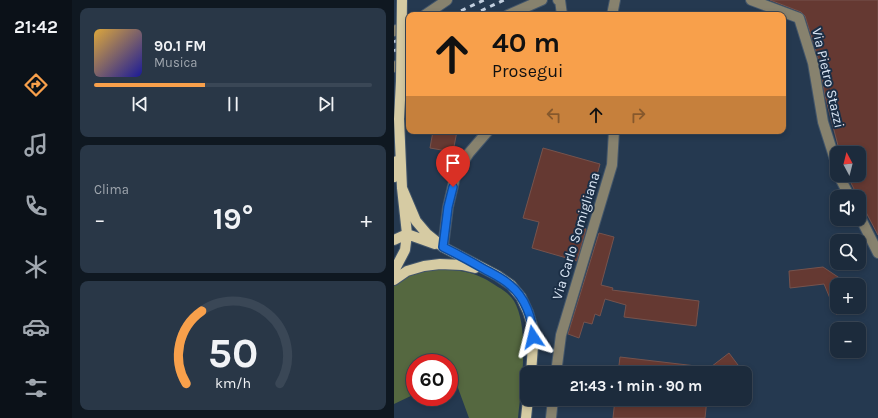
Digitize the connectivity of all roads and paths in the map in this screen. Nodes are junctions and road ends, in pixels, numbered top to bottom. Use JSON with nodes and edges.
{"nodes":[{"id":1,"x":402,"y":0,"type":"edge"},
{"id":2,"x":447,"y":0,"type":"edge"},
{"id":3,"x":542,"y":0,"type":"edge"},
{"id":4,"x":558,"y":0,"type":"edge"},
{"id":5,"x":615,"y":0,"type":"edge"},
{"id":6,"x":751,"y":0,"type":"edge"},
{"id":7,"x":429,"y":12,"type":"edge"},
{"id":8,"x":515,"y":12,"type":"edge"},
{"id":9,"x":562,"y":12,"type":"edge"},
{"id":10,"x":613,"y":12,"type":"edge"},
{"id":11,"x":783,"y":12,"type":"edge"},
{"id":12,"x":786,"y":13,"type":"edge"},
{"id":13,"x":406,"y":26,"type":"edge"},
{"id":14,"x":394,"y":32,"type":"edge"},
{"id":15,"x":406,"y":61,"type":"edge"},
{"id":16,"x":394,"y":67,"type":"edge"},
{"id":17,"x":485,"y":134,"type":"edge"},
{"id":18,"x":614,"y":134,"type":"edge"},
{"id":19,"x":397,"y":139,"type":"edge"},
{"id":20,"x":831,"y":146,"type":"edge"},
{"id":21,"x":394,"y":177,"type":"edge"},
{"id":22,"x":402,"y":188,"type":"junction"},
{"id":23,"x":864,"y":226,"type":"edge"},
{"id":24,"x":407,"y":234,"type":"junction"},
{"id":25,"x":394,"y":240,"type":"edge"},
{"id":26,"x":443,"y":247,"type":"junction"},
{"id":27,"x":878,"y":253,"type":"edge"},
{"id":28,"x":394,"y":270,"type":"edge"},
{"id":29,"x":485,"y":270,"type":"junction"},
{"id":30,"x":394,"y":280,"type":"edge"},
{"id":31,"x":532,"y":366,"type":"edge"},
{"id":32,"x":557,"y":366,"type":"edge"},
{"id":33,"x":527,"y":406,"type":"edge"},
{"id":34,"x":552,"y":406,"type":"edge"},
{"id":35,"x":526,"y":418,"type":"edge"},
{"id":36,"x":551,"y":418,"type":"edge"}],
"edges":[{"from":1,"to":19,"type":"main road","bridge":true},
{"from":2,"to":7,"type":"street"},
{"from":3,"to":8,"type":"street"},
{"from":4,"to":9,"type":"street"},
{"from":5,"to":10,"type":"street"},
{"from":6,"to":11,"type":"street","name":"Via Pietro Stazzi"},
{"from":12,"to":20,"type":"street","name":"Via Pietro Stazzi"},
{"from":13,"to":14,"type":"street"},
{"from":15,"to":16,"type":"street"},
{"from":17,"to":26,"type":"street"},
{"from":18,"to":32,"type":"street","name":"Via Carlo Somigliana"},
{"from":19,"to":21,"type":"main road"},
{"from":19,"to":22,"type":"main road"},
{"from":22,"to":24,"type":"main road"},
{"from":22,"to":26,"type":"main road"},
{"from":23,"to":27,"type":"street"},
{"from":24,"to":25,"type":"main road"},
{"from":24,"to":26,"type":"main road"},
{"from":24,"to":28,"type":"main road"},
{"from":26,"to":29,"type":"main road"},
{"from":29,"to":30,"type":"main road"},
{"from":29,"to":31,"type":"main road"},
{"from":33,"to":35,"type":"main road"},
{"from":34,"to":36,"type":"street"}]}
